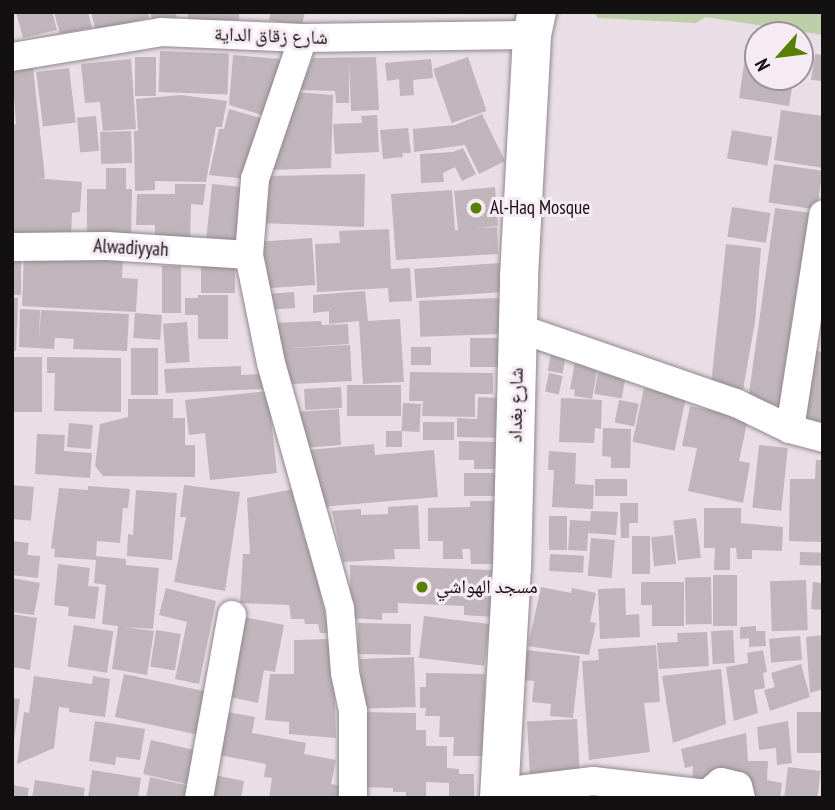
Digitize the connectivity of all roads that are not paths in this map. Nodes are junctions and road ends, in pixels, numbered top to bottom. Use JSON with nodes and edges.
{"nodes":[{"id":1,"x":534,"y":24,"type":"edge"},
{"id":2,"x":303,"y":38,"type":"junction"},
{"id":3,"x":12,"y":57,"type":"edge"},
{"id":4,"x":823,"y":215,"type":"edge"},
{"id":5,"x":12,"y":247,"type":"edge"},
{"id":6,"x":249,"y":255,"type":"junction"},
{"id":7,"x":518,"y":328,"type":"junction"},
{"id":8,"x":790,"y":429,"type":"junction"},
{"id":9,"x":823,"y":438,"type":"edge"},
{"id":10,"x":232,"y":615,"type":"dead end"},
{"id":11,"x":500,"y":795,"type":"edge"},
{"id":12,"x":199,"y":798,"type":"edge"},
{"id":13,"x":353,"y":798,"type":"edge"},
{"id":14,"x":741,"y":798,"type":"edge"}],
"edges":[{"from":1,"to":2,"type":"street","name":"شارع زقاق الداية"},
{"from":1,"to":7,"type":"main road","name":"شارع بغداد"},
{"from":2,"to":3,"type":"street","name":"شارع زقاق الداية"},
{"from":2,"to":6,"type":"street"},
{"from":4,"to":8,"type":"street"},
{"from":5,"to":6,"type":"street","name":"Alwadiyyah"},
{"from":6,"to":13,"type":"street"},
{"from":7,"to":8,"type":"street"},
{"from":7,"to":11,"type":"main road","name":"شارع بغداد"},
{"from":8,"to":9,"type":"street"},
{"from":10,"to":12,"type":"street"},
{"from":11,"to":14,"type":"street"}]}
